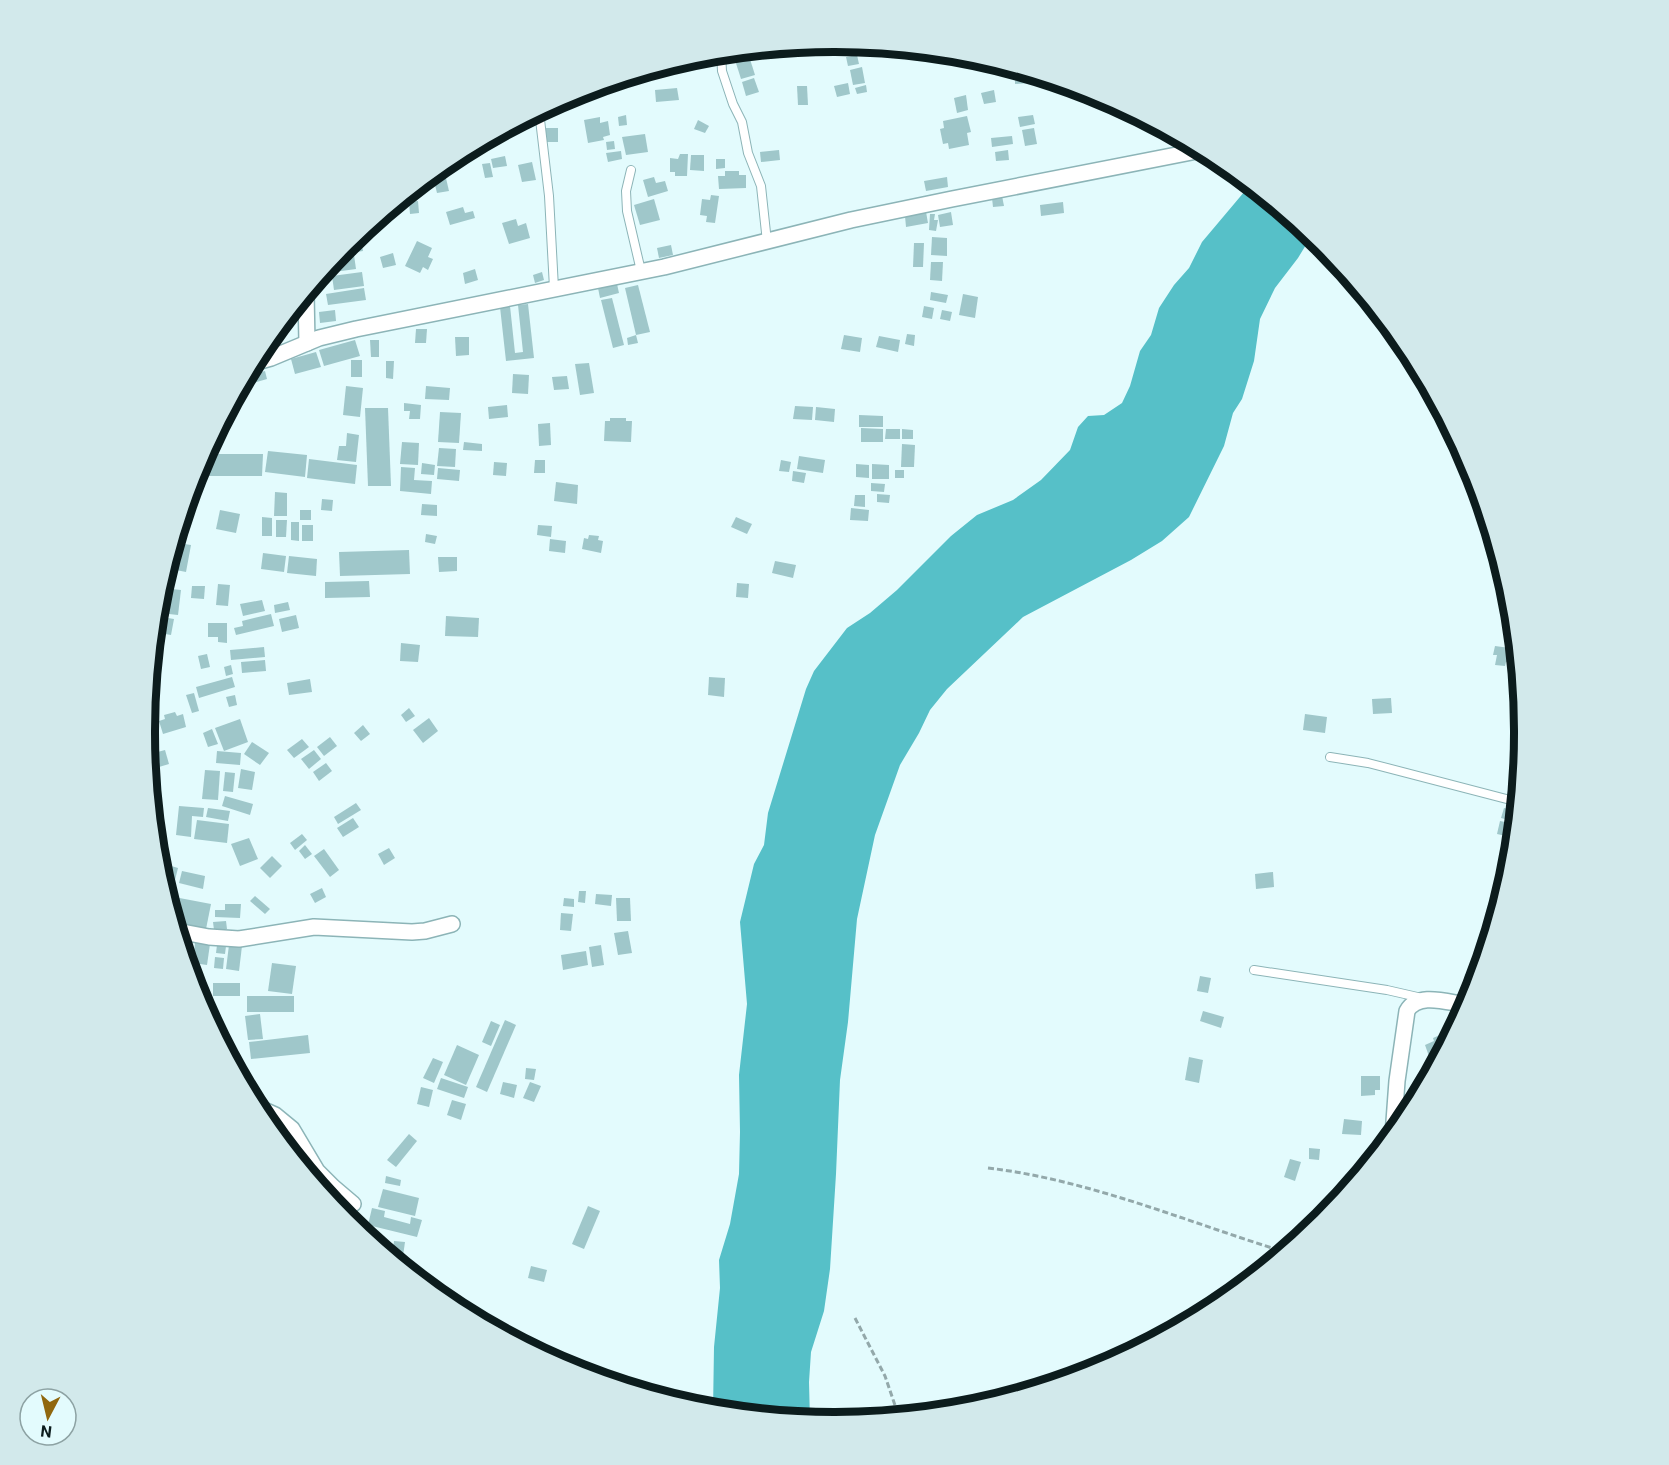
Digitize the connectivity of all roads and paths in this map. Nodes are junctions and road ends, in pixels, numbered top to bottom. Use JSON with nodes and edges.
{"nodes":[{"id":1,"x":722,"y":62,"type":"edge"},
{"id":2,"x":540,"y":120,"type":"edge"},
{"id":3,"x":1189,"y":153,"type":"edge"},
{"id":4,"x":631,"y":170,"type":"dead end"},
{"id":5,"x":767,"y":242,"type":"junction"},
{"id":6,"x":641,"y":271,"type":"junction"},
{"id":7,"x":554,"y":288,"type":"junction"},
{"id":8,"x":306,"y":305,"type":"edge"},
{"id":9,"x":307,"y":343,"type":"junction"},
{"id":10,"x":266,"y":359,"type":"edge"},
{"id":11,"x":1330,"y":757,"type":"dead end"},
{"id":12,"x":1511,"y":800,"type":"edge"},
{"id":13,"x":452,"y":924,"type":"dead end"},
{"id":14,"x":185,"y":933,"type":"edge"},
{"id":15,"x":1254,"y":970,"type":"dead end"},
{"id":16,"x":1426,"y":1000,"type":"junction"},
{"id":17,"x":1458,"y":1004,"type":"edge"},
{"id":18,"x":272,"y":1115,"type":"edge"},
{"id":19,"x":1394,"y":1118,"type":"edge"},
{"id":20,"x":988,"y":1168,"type":"dead end"},
{"id":21,"x":353,"y":1203,"type":"dead end"},
{"id":22,"x":1276,"y":1249,"type":"edge"},
{"id":23,"x":855,"y":1318,"type":"dead end"},
{"id":24,"x":896,"y":1409,"type":"edge"}],
"edges":[{"from":1,"to":5,"type":"lane"},
{"from":2,"to":7,"type":"lane"},
{"from":3,"to":5,"type":"street"},
{"from":4,"to":6,"type":"lane"},
{"from":5,"to":6,"type":"street"},
{"from":6,"to":7,"type":"street"},
{"from":7,"to":9,"type":"street"},
{"from":8,"to":9,"type":"street"},
{"from":9,"to":10,"type":"street"},
{"from":11,"to":12,"type":"lane"},
{"from":13,"to":14,"type":"street"},
{"from":15,"to":16,"type":"lane"},
{"from":16,"to":17,"type":"street"},
{"from":16,"to":19,"type":"street"},
{"from":18,"to":21,"type":"street"},
{"from":20,"to":22,"type":"path"},
{"from":23,"to":24,"type":"path"}]}
